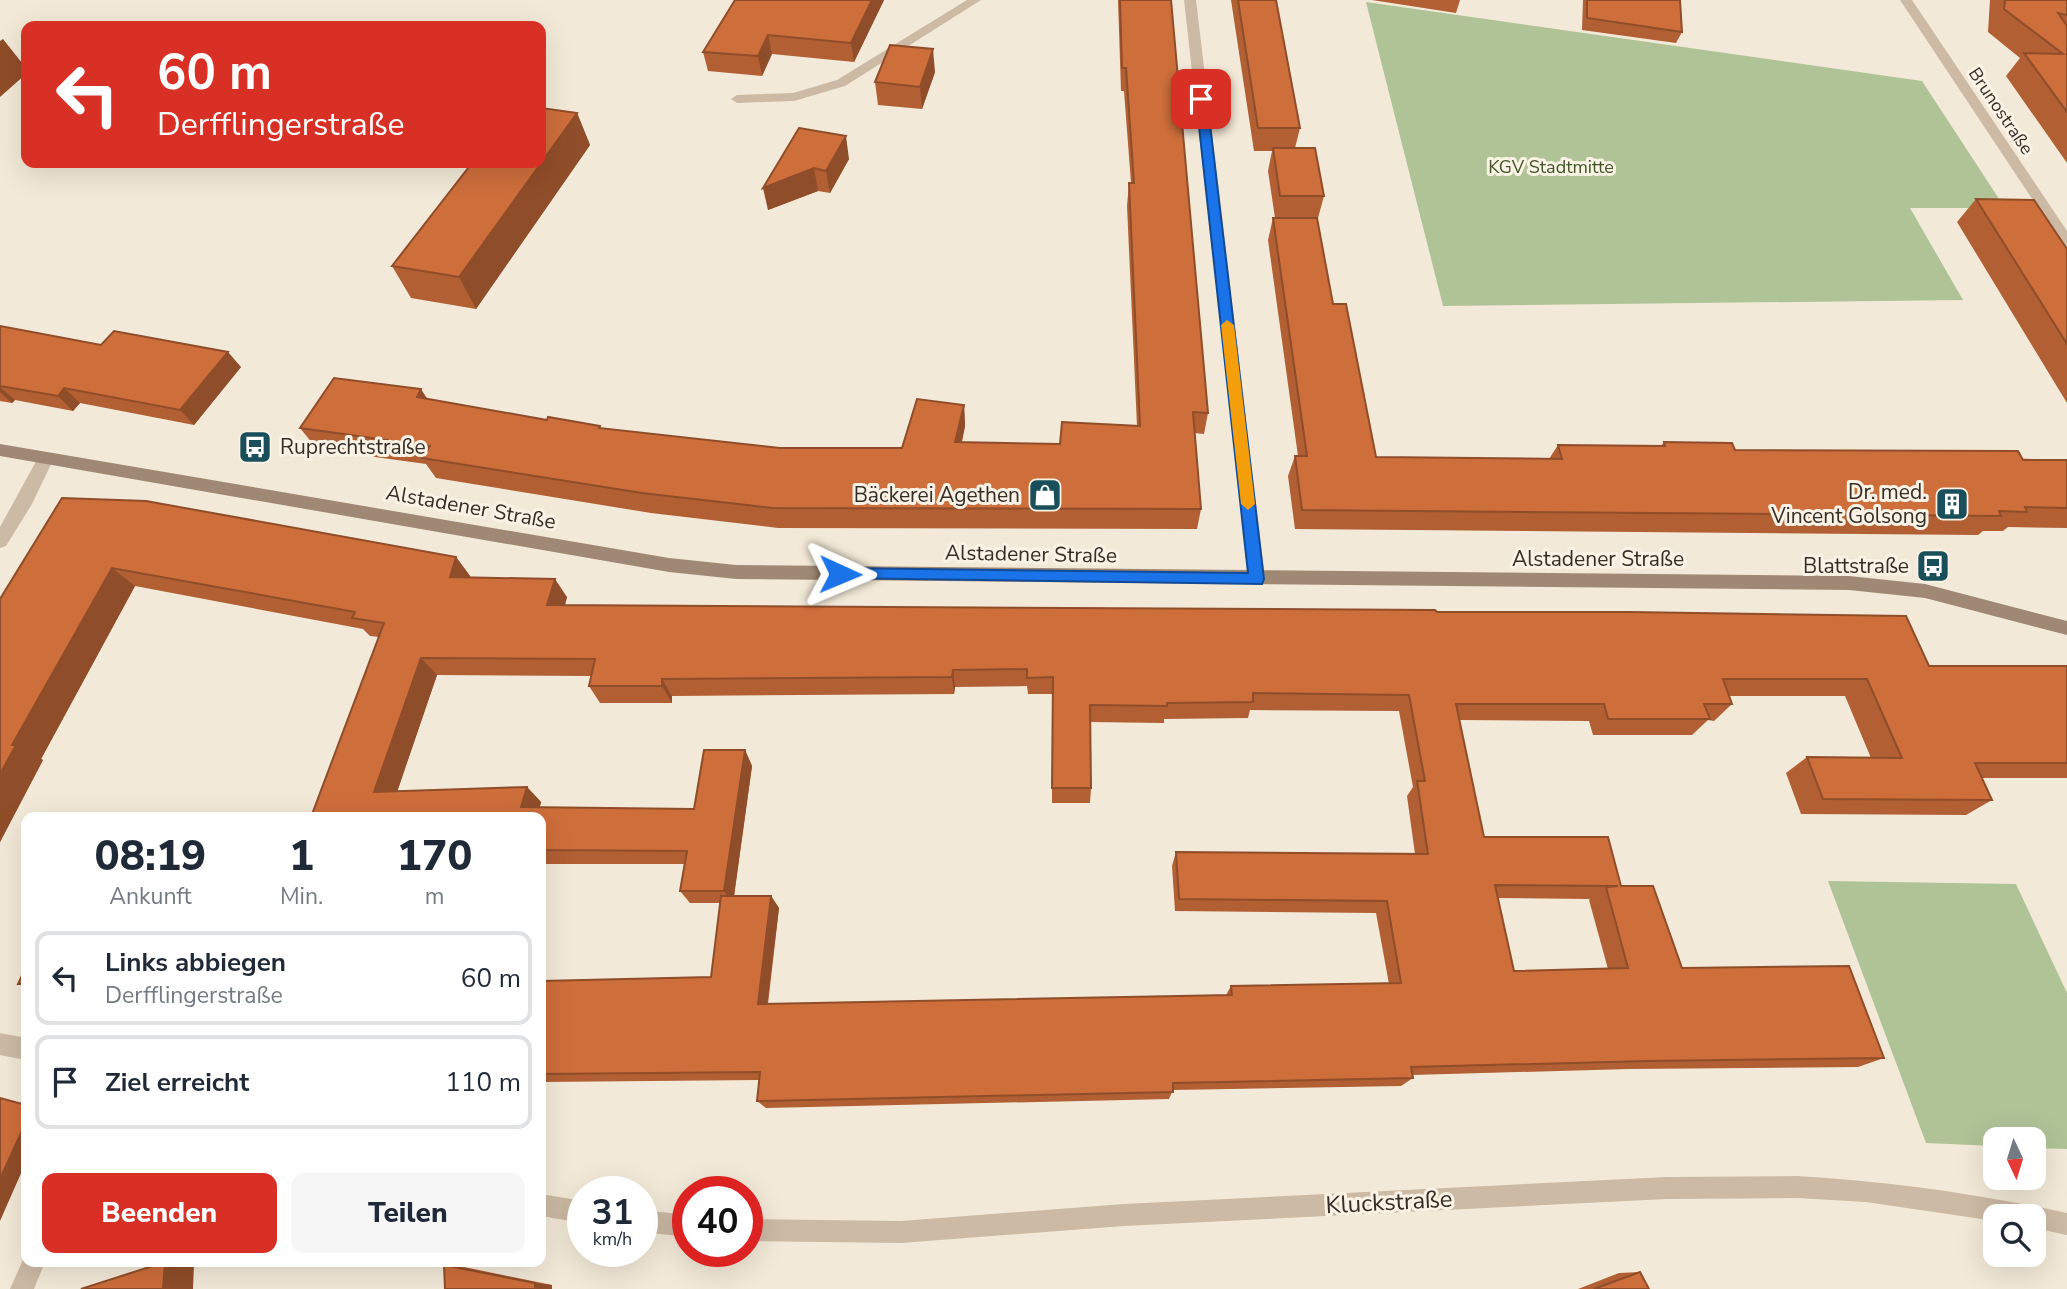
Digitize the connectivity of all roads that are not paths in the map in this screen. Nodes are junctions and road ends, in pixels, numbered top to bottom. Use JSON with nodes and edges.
{"nodes":[{"id":1,"x":975,"y":0,"type":"edge"},
{"id":2,"x":1189,"y":0,"type":"edge"},
{"id":3,"x":1906,"y":0,"type":"edge"},
{"id":4,"x":737,"y":99,"type":"dead end"},
{"id":5,"x":2067,"y":241,"type":"edge"},
{"id":6,"x":0,"y":450,"type":"edge"},
{"id":7,"x":47,"y":457,"type":"junction"},
{"id":8,"x":0,"y":541,"type":"edge"},
{"id":9,"x":1257,"y":579,"type":"junction"},
{"id":10,"x":2067,"y":628,"type":"edge"},
{"id":11,"x":0,"y":1044,"type":"edge"},
{"id":12,"x":21,"y":1047,"type":"edge"},
{"id":13,"x":546,"y":1206,"type":"edge"},
{"id":14,"x":1983,"y":1207,"type":"edge"},
{"id":15,"x":567,"y":1209,"type":"edge"},
{"id":16,"x":2046,"y":1219,"type":"edge"},
{"id":17,"x":2067,"y":1223,"type":"edge"},
{"id":18,"x":763,"y":1230,"type":"edge"},
{"id":19,"x":31,"y":1267,"type":"edge"},
{"id":20,"x":22,"y":1289,"type":"edge"}],
"edges":[{"from":1,"to":4,"type":"street"},
{"from":2,"to":9,"type":"street"},
{"from":3,"to":5,"type":"street","name":"Brunostraße"},
{"from":6,"to":7,"type":"street","name":"Alstadener Straße"},
{"from":7,"to":8,"type":"street"},
{"from":7,"to":9,"type":"street","name":"Alstadener Straße"},
{"from":9,"to":10,"type":"street","name":"Alstadener Straße"},
{"from":11,"to":12,"type":"street"},
{"from":13,"to":15,"type":"street"},
{"from":14,"to":18,"type":"street","name":"Kluckstraße"},
{"from":16,"to":17,"type":"street","name":"Kluckstraße"},
{"from":19,"to":20,"type":"street"}]}
